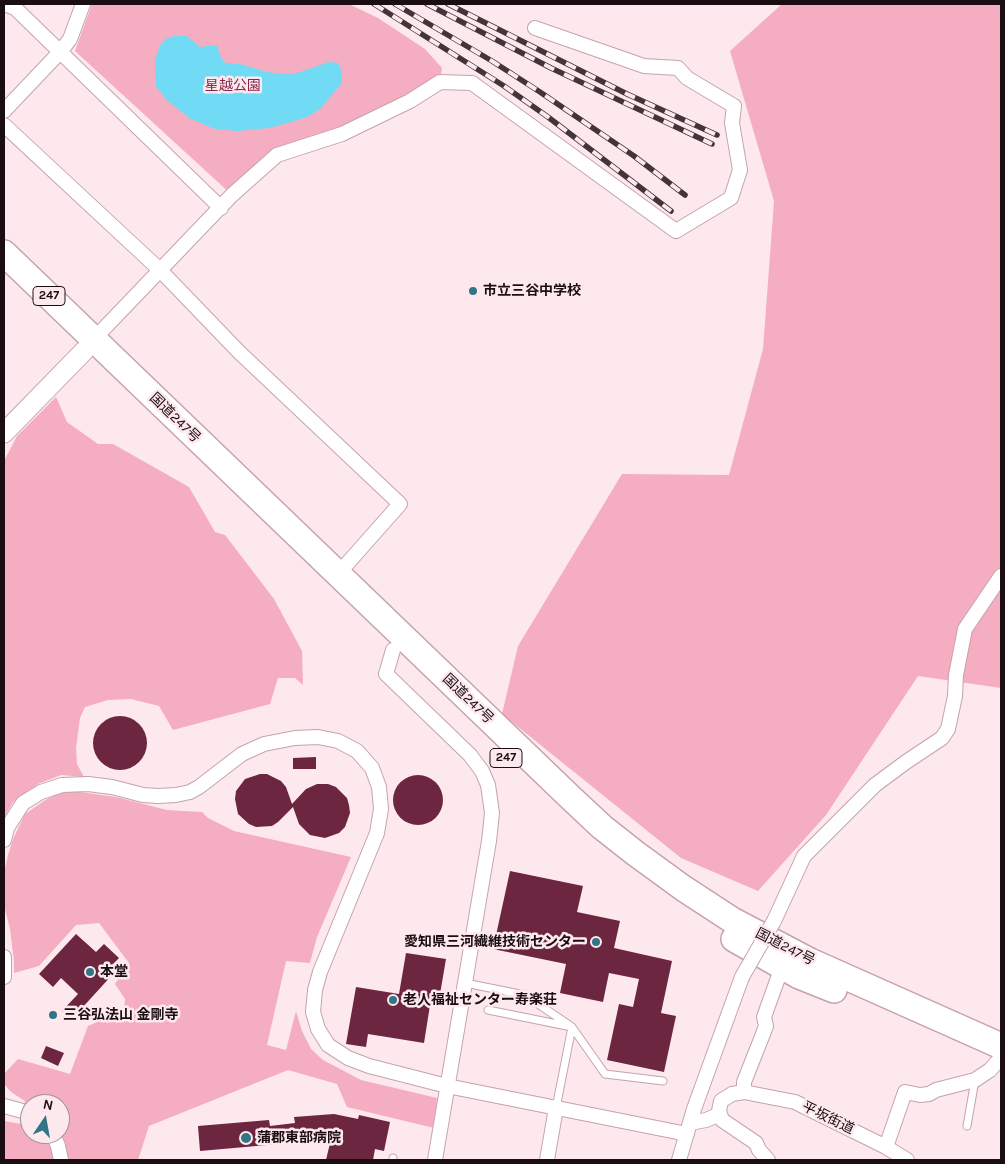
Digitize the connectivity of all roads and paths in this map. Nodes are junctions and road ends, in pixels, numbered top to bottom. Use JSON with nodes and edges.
{"nodes":[{"id":1,"x":4,"y":4,"type":"edge"},
{"id":2,"x":83,"y":4,"type":"edge"},
{"id":3,"x":535,"y":28,"type":"dead end"},
{"id":4,"x":60,"y":52,"type":"junction"},
{"id":5,"x":4,"y":111,"type":"edge"},
{"id":6,"x":4,"y":125,"type":"edge"},
{"id":7,"x":220,"y":208,"type":"junction"},
{"id":8,"x":4,"y":253,"type":"edge"},
{"id":9,"x":160,"y":270,"type":"junction"},
{"id":10,"x":4,"y":274,"type":"edge"},
{"id":11,"x":88,"y":345,"type":"junction"},
{"id":12,"x":4,"y":433,"type":"edge"},
{"id":13,"x":338,"y":574,"type":"junction"},
{"id":14,"x":1001,"y":576,"type":"edge"},
{"id":15,"x":393,"y":650,"type":"junction"},
{"id":16,"x":4,"y":840,"type":"edge"},
{"id":17,"x":4,"y":956,"type":"edge"},
{"id":18,"x":4,"y":977,"type":"edge"},
{"id":19,"x":778,"y":978,"type":"dead end"},
{"id":20,"x":465,"y":983,"type":"junction"},
{"id":21,"x":488,"y":1010,"type":"dead end"},
{"id":22,"x":572,"y":1027,"type":"junction"},
{"id":23,"x":1000,"y":1057,"type":"edge"},
{"id":24,"x":975,"y":1080,"type":"junction"},
{"id":25,"x":663,"y":1082,"type":"dead end"},
{"id":26,"x":448,"y":1086,"type":"junction"},
{"id":27,"x":744,"y":1092,"type":"junction"},
{"id":28,"x":4,"y":1106,"type":"edge"},
{"id":29,"x":556,"y":1108,"type":"junction"},
{"id":30,"x":20,"y":1110,"type":"edge"},
{"id":31,"x":720,"y":1114,"type":"junction"},
{"id":32,"x":967,"y":1126,"type":"dead end"},
{"id":33,"x":688,"y":1128,"type":"junction"},
{"id":34,"x":57,"y":1144,"type":"edge"},
{"id":35,"x":886,"y":1147,"type":"junction"},
{"id":36,"x":61,"y":1160,"type":"edge"},
{"id":37,"x":435,"y":1160,"type":"edge"},
{"id":38,"x":546,"y":1160,"type":"edge"},
{"id":39,"x":679,"y":1160,"type":"edge"},
{"id":40,"x":768,"y":1160,"type":"edge"},
{"id":41,"x":907,"y":1160,"type":"edge"}],
"edges":[{"from":1,"to":4,"type":"street"},
{"from":2,"to":4,"type":"street"},
{"from":3,"to":7,"type":"street"},
{"from":4,"to":5,"type":"street"},
{"from":4,"to":7,"type":"street"},
{"from":6,"to":9,"type":"street"},
{"from":7,"to":9,"type":"street"},
{"from":8,"to":11,"type":"highway","name":"国道247号","number":"247"},
{"from":9,"to":11,"type":"street"},
{"from":9,"to":13,"type":"street"},
{"from":10,"to":11,"type":"highway","name":"国道247号","number":"247"},
{"from":11,"to":12,"type":"street"},
{"from":11,"to":13,"type":"highway","name":"国道247号","number":"247"},
{"from":11,"to":15,"type":"highway","name":"国道247号","number":"247"},
{"from":13,"to":23,"type":"highway","name":"国道247号","number":"247"},
{"from":14,"to":33,"type":"street","bridge":true},
{"from":15,"to":20,"type":"street"},
{"from":15,"to":23,"type":"highway","name":"国道247号","number":"247"},
{"from":16,"to":26,"type":"street"},
{"from":17,"to":18,"type":"street"},
{"from":19,"to":27,"type":"street"},
{"from":20,"to":22,"type":"lane"},
{"from":20,"to":26,"type":"street"},
{"from":21,"to":22,"type":"lane"},
{"from":22,"to":25,"type":"lane"},
{"from":22,"to":29,"type":"lane"},
{"from":23,"to":24,"type":"street"},
{"from":24,"to":32,"type":"lane"},
{"from":24,"to":35,"type":"street"},
{"from":26,"to":29,"type":"street"},
{"from":26,"to":37,"type":"street"},
{"from":27,"to":31,"type":"street"},
{"from":27,"to":35,"type":"street","name":"平坂街道"},
{"from":28,"to":30,"type":"street"},
{"from":29,"to":33,"type":"street"},
{"from":29,"to":38,"type":"street"},
{"from":31,"to":33,"type":"street"},
{"from":31,"to":40,"type":"street"},
{"from":33,"to":39,"type":"street"},
{"from":34,"to":36,"type":"street"},
{"from":35,"to":41,"type":"street","name":"平坂街道"}]}
